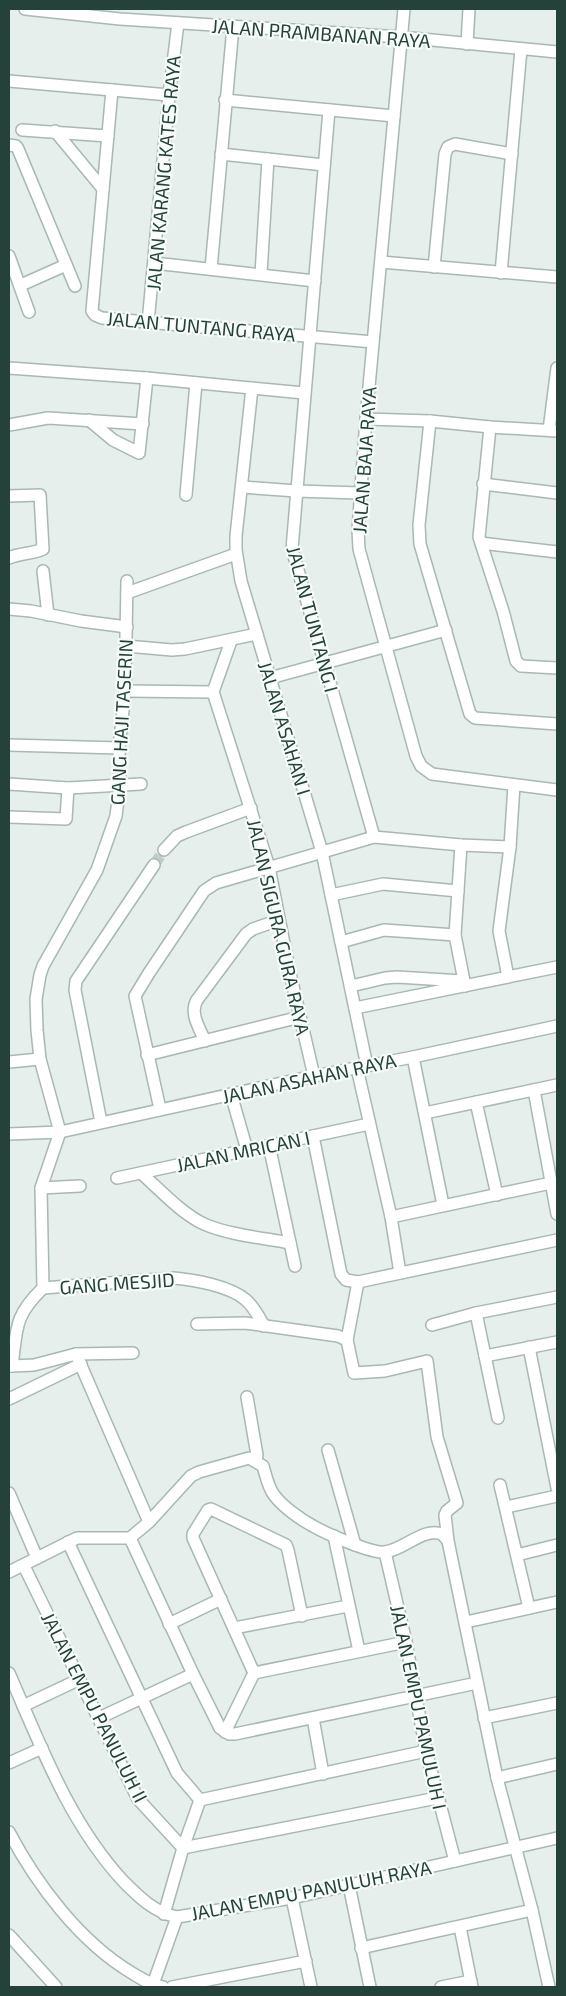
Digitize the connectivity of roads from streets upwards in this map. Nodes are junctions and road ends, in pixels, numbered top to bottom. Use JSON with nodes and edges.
{"nodes":[{"id":1,"x":26,"y":9,"type":"edge"},
{"id":2,"x":38,"y":9,"type":"edge"},
{"id":3,"x":166,"y":9,"type":"edge"},
{"id":4,"x":404,"y":9,"type":"edge"},
{"id":5,"x":469,"y":9,"type":"edge"},
{"id":6,"x":104,"y":13,"type":"edge"},
{"id":7,"x":165,"y":21,"type":"junction"},
{"id":8,"x":178,"y":23,"type":"junction"},
{"id":9,"x":233,"y":27,"type":"junction"},
{"id":10,"x":401,"y":37,"type":"junction"},
{"id":11,"x":467,"y":44,"type":"junction"},
{"id":12,"x":521,"y":49,"type":"junction"},
{"id":13,"x":557,"y":52,"type":"edge"},
{"id":14,"x":9,"y":81,"type":"edge"},
{"id":15,"x":112,"y":90,"type":"junction"},
{"id":16,"x":169,"y":95,"type":"junction"},
{"id":17,"x":225,"y":100,"type":"junction"},
{"id":18,"x":329,"y":110,"type":"junction"},
{"id":19,"x":394,"y":116,"type":"junction"},
{"id":20,"x":22,"y":130,"type":"dead end"},
{"id":21,"x":55,"y":131,"type":"junction"},
{"id":22,"x":108,"y":136,"type":"junction"},
{"id":23,"x":9,"y":145,"type":"edge"},
{"id":24,"x":221,"y":154,"type":"junction"},
{"id":25,"x":512,"y":154,"type":"junction"},
{"id":26,"x":268,"y":159,"type":"junction"},
{"id":27,"x":324,"y":165,"type":"junction"},
{"id":28,"x":103,"y":189,"type":"junction"},
{"id":29,"x":9,"y":256,"type":"edge"},
{"id":30,"x":380,"y":262,"type":"junction"},
{"id":31,"x":154,"y":264,"type":"junction"},
{"id":32,"x":66,"y":265,"type":"junction"},
{"id":33,"x":434,"y":267,"type":"junction"},
{"id":34,"x":212,"y":269,"type":"junction"},
{"id":35,"x":501,"y":273,"type":"junction"},
{"id":36,"x":261,"y":274,"type":"junction"},
{"id":37,"x":557,"y":277,"type":"edge"},
{"id":38,"x":315,"y":281,"type":"junction"},
{"id":39,"x":21,"y":285,"type":"junction"},
{"id":40,"x":75,"y":286,"type":"dead end"},
{"id":41,"x":30,"y":312,"type":"dead end"},
{"id":42,"x":148,"y":323,"type":"junction"},
{"id":43,"x":309,"y":336,"type":"junction"},
{"id":44,"x":373,"y":342,"type":"junction"},
{"id":45,"x":9,"y":368,"type":"edge"},
{"id":46,"x":557,"y":368,"type":"edge"},
{"id":47,"x":147,"y":378,"type":"junction"},
{"id":48,"x":196,"y":383,"type":"junction"},
{"id":49,"x":252,"y":388,"type":"junction"},
{"id":50,"x":304,"y":393,"type":"junction"},
{"id":51,"x":366,"y":419,"type":"junction"},
{"id":52,"x":89,"y":420,"type":"junction"},
{"id":53,"x":430,"y":421,"type":"junction"},
{"id":54,"x":9,"y":424,"type":"edge"},
{"id":55,"x":143,"y":424,"type":"junction"},
{"id":56,"x":490,"y":427,"type":"junction"},
{"id":57,"x":553,"y":430,"type":"edge"},
{"id":58,"x":483,"y":484,"type":"junction"},
{"id":59,"x":242,"y":487,"type":"junction"},
{"id":60,"x":296,"y":491,"type":"junction"},
{"id":61,"x":360,"y":493,"type":"junction"},
{"id":62,"x":557,"y":493,"type":"edge"},
{"id":63,"x":9,"y":496,"type":"edge"},
{"id":64,"x":186,"y":496,"type":"dead end"},
{"id":65,"x":481,"y":543,"type":"junction"},
{"id":66,"x":557,"y":552,"type":"edge"},
{"id":67,"x":236,"y":554,"type":"junction"},
{"id":68,"x":9,"y":558,"type":"edge"},
{"id":69,"x":42,"y":571,"type":"dead end"},
{"id":70,"x":127,"y":581,"type":"dead end"},
{"id":71,"x":127,"y":593,"type":"junction"},
{"id":72,"x":9,"y":609,"type":"edge"},
{"id":73,"x":48,"y":614,"type":"junction"},
{"id":74,"x":127,"y":627,"type":"junction"},
{"id":75,"x":446,"y":630,"type":"junction"},
{"id":76,"x":257,"y":634,"type":"junction"},
{"id":77,"x":231,"y":640,"type":"junction"},
{"id":78,"x":126,"y":646,"type":"junction"},
{"id":79,"x":385,"y":647,"type":"junction"},
{"id":80,"x":324,"y":664,"type":"junction"},
{"id":81,"x":557,"y":668,"type":"edge"},
{"id":82,"x":270,"y":678,"type":"junction"},
{"id":83,"x":125,"y":692,"type":"junction"},
{"id":84,"x":214,"y":692,"type":"junction"},
{"id":85,"x":557,"y":724,"type":"edge"},
{"id":86,"x":9,"y":745,"type":"edge"},
{"id":87,"x":119,"y":748,"type":"junction"},
{"id":88,"x":9,"y":784,"type":"edge"},
{"id":89,"x":120,"y":784,"type":"junction"},
{"id":90,"x":141,"y":784,"type":"dead end"},
{"id":91,"x":514,"y":785,"type":"junction"},
{"id":92,"x":68,"y":788,"type":"junction"},
{"id":93,"x":557,"y":790,"type":"edge"},
{"id":94,"x":251,"y":808,"type":"junction"},
{"id":95,"x":9,"y":817,"type":"edge"},
{"id":96,"x":374,"y":837,"type":"junction"},
{"id":97,"x":461,"y":845,"type":"junction"},
{"id":98,"x":510,"y":847,"type":"junction"},
{"id":99,"x":164,"y":850,"type":"tunnel mouth"},
{"id":100,"x":322,"y":852,"type":"junction"},
{"id":101,"x":154,"y":865,"type":"tunnel mouth"},
{"id":102,"x":269,"y":867,"type":"junction"},
{"id":103,"x":458,"y":891,"type":"junction"},
{"id":104,"x":331,"y":895,"type":"junction"},
{"id":105,"x":279,"y":920,"type":"junction"},
{"id":106,"x":455,"y":935,"type":"junction"},
{"id":107,"x":341,"y":942,"type":"junction"},
{"id":108,"x":557,"y":967,"type":"edge"},
{"id":109,"x":508,"y":977,"type":"junction"},
{"id":110,"x":412,"y":978,"type":"junction"},
{"id":111,"x":464,"y":984,"type":"junction"},
{"id":112,"x":351,"y":986,"type":"junction"},
{"id":113,"x":413,"y":996,"type":"junction"},
{"id":114,"x":355,"y":1008,"type":"junction"},
{"id":115,"x":300,"y":1018,"type":"junction"},
{"id":116,"x":557,"y":1026,"type":"edge"},
{"id":117,"x":205,"y":1041,"type":"junction"},
{"id":118,"x":147,"y":1055,"type":"junction"},
{"id":119,"x":413,"y":1057,"type":"junction"},
{"id":120,"x":40,"y":1059,"type":"junction"},
{"id":121,"x":9,"y":1062,"type":"edge"},
{"id":122,"x":362,"y":1067,"type":"junction"},
{"id":123,"x":314,"y":1076,"type":"junction"},
{"id":124,"x":557,"y":1085,"type":"edge"},
{"id":125,"x":534,"y":1090,"type":"junction"},
{"id":126,"x":232,"y":1094,"type":"junction"},
{"id":127,"x":476,"y":1102,"type":"junction"},
{"id":128,"x":160,"y":1109,"type":"junction"},
{"id":129,"x":425,"y":1113,"type":"junction"},
{"id":130,"x":102,"y":1122,"type":"junction"},
{"id":131,"x":369,"y":1124,"type":"junction"},
{"id":132,"x":60,"y":1132,"type":"junction"},
{"id":133,"x":9,"y":1134,"type":"edge"},
{"id":134,"x":313,"y":1136,"type":"junction"},
{"id":135,"x":269,"y":1145,"type":"junction"},
{"id":136,"x":247,"y":1150,"type":"junction"},
{"id":137,"x":141,"y":1173,"type":"junction"},
{"id":138,"x":117,"y":1178,"type":"dead end"},
{"id":139,"x":551,"y":1183,"type":"junction"},
{"id":140,"x":80,"y":1186,"type":"dead end"},
{"id":141,"x":41,"y":1188,"type":"junction"},
{"id":142,"x":497,"y":1195,"type":"junction"},
{"id":143,"x":443,"y":1205,"type":"junction"},
{"id":144,"x":557,"y":1214,"type":"edge"},
{"id":145,"x":391,"y":1217,"type":"junction"},
{"id":146,"x":557,"y":1240,"type":"edge"},
{"id":147,"x":290,"y":1243,"type":"junction"},
{"id":148,"x":295,"y":1266,"type":"dead end"},
{"id":149,"x":400,"y":1273,"type":"junction"},
{"id":150,"x":358,"y":1282,"type":"junction"},
{"id":151,"x":42,"y":1288,"type":"junction"},
{"id":152,"x":557,"y":1296,"type":"edge"},
{"id":153,"x":476,"y":1313,"type":"junction"},
{"id":154,"x":197,"y":1324,"type":"dead end"},
{"id":155,"x":432,"y":1325,"type":"dead end"},
{"id":156,"x":264,"y":1326,"type":"junction"},
{"id":157,"x":347,"y":1340,"type":"junction"},
{"id":158,"x":557,"y":1342,"type":"edge"},
{"id":159,"x":529,"y":1347,"type":"junction"},
{"id":160,"x":133,"y":1353,"type":"dead end"},
{"id":161,"x":485,"y":1356,"type":"junction"},
{"id":162,"x":78,"y":1359,"type":"junction"},
{"id":163,"x":10,"y":1366,"type":"edge"},
{"id":164,"x":247,"y":1397,"type":"dead end"},
{"id":165,"x":9,"y":1399,"type":"edge"},
{"id":166,"x":498,"y":1418,"type":"dead end"},
{"id":167,"x":328,"y":1450,"type":"dead end"},
{"id":168,"x":256,"y":1461,"type":"junction"},
{"id":169,"x":500,"y":1485,"type":"dead end"},
{"id":170,"x":557,"y":1488,"type":"edge"},
{"id":171,"x":9,"y":1493,"type":"edge"},
{"id":172,"x":557,"y":1496,"type":"edge"},
{"id":173,"x":506,"y":1507,"type":"junction"},
{"id":174,"x":148,"y":1522,"type":"junction"},
{"id":175,"x":334,"y":1536,"type":"junction"},
{"id":176,"x":130,"y":1538,"type":"junction"},
{"id":177,"x":448,"y":1541,"type":"junction"},
{"id":178,"x":68,"y":1542,"type":"junction"},
{"id":179,"x":355,"y":1544,"type":"junction"},
{"id":180,"x":557,"y":1545,"type":"edge"},
{"id":181,"x":384,"y":1552,"type":"junction"},
{"id":182,"x":517,"y":1555,"type":"junction"},
{"id":183,"x":37,"y":1558,"type":"junction"},
{"id":184,"x":24,"y":1566,"type":"dead end"},
{"id":185,"x":9,"y":1572,"type":"edge"},
{"id":186,"x":221,"y":1599,"type":"junction"},
{"id":187,"x":557,"y":1602,"type":"edge"},
{"id":188,"x":348,"y":1606,"type":"junction"},
{"id":189,"x":528,"y":1608,"type":"junction"},
{"id":190,"x":302,"y":1616,"type":"junction"},
{"id":191,"x":466,"y":1622,"type":"junction"},
{"id":192,"x":169,"y":1624,"type":"junction"},
{"id":193,"x":234,"y":1628,"type":"junction"},
{"id":194,"x":406,"y":1642,"type":"junction"},
{"id":195,"x":359,"y":1651,"type":"junction"},
{"id":196,"x":9,"y":1673,"type":"edge"},
{"id":197,"x":254,"y":1673,"type":"junction"},
{"id":198,"x":193,"y":1674,"type":"junction"},
{"id":199,"x":80,"y":1678,"type":"junction"},
{"id":200,"x":477,"y":1683,"type":"junction"},
{"id":201,"x":416,"y":1696,"type":"junction"},
{"id":202,"x":142,"y":1698,"type":"junction"},
{"id":203,"x":557,"y":1703,"type":"edge"},
{"id":204,"x":23,"y":1706,"type":"junction"},
{"id":205,"x":99,"y":1718,"type":"junction"},
{"id":206,"x":313,"y":1718,"type":"junction"},
{"id":207,"x":484,"y":1718,"type":"junction"},
{"id":208,"x":225,"y":1732,"type":"junction"},
{"id":209,"x":42,"y":1748,"type":"junction"},
{"id":210,"x":426,"y":1751,"type":"junction"},
{"id":211,"x":9,"y":1763,"type":"edge"},
{"id":212,"x":557,"y":1764,"type":"edge"},
{"id":213,"x":323,"y":1774,"type":"junction"},
{"id":214,"x":497,"y":1778,"type":"junction"},
{"id":215,"x":437,"y":1798,"type":"junction"},
{"id":216,"x":200,"y":1800,"type":"junction"},
{"id":217,"x":9,"y":1832,"type":"edge"},
{"id":218,"x":557,"y":1838,"type":"edge"},
{"id":219,"x":515,"y":1846,"type":"junction"},
{"id":220,"x":183,"y":1848,"type":"junction"},
{"id":221,"x":456,"y":1861,"type":"junction"},
{"id":222,"x":349,"y":1885,"type":"junction"},
{"id":223,"x":292,"y":1898,"type":"junction"},
{"id":224,"x":532,"y":1910,"type":"junction"},
{"id":225,"x":164,"y":1914,"type":"junction"},
{"id":226,"x":177,"y":1916,"type":"junction"},
{"id":227,"x":460,"y":1927,"type":"junction"},
{"id":228,"x":9,"y":1935,"type":"edge"},
{"id":229,"x":13,"y":1947,"type":"edge"},
{"id":230,"x":361,"y":1948,"type":"junction"},
{"id":231,"x":306,"y":1961,"type":"junction"},
{"id":232,"x":472,"y":1984,"type":"edge"},
{"id":233,"x":156,"y":1986,"type":"edge"},
{"id":234,"x":56,"y":1987,"type":"edge"},
{"id":235,"x":172,"y":1987,"type":"edge"},
{"id":236,"x":311,"y":1987,"type":"edge"},
{"id":237,"x":370,"y":1987,"type":"edge"},
{"id":238,"x":441,"y":1987,"type":"edge"},
{"id":239,"x":549,"y":1987,"type":"edge"}],
"edges":[{"from":1,"to":2,"type":"street","name":"JALAN PRAMBANAN RAYA"},
{"from":2,"to":6,"type":"street","name":"JALAN PRAMBANAN RAYA"},
{"from":3,"to":7,"type":"street"},
{"from":4,"to":10,"type":"street","name":"JALAN BAJA RAYA"},
{"from":5,"to":11,"type":"street"},
{"from":6,"to":7,"type":"street","name":"JALAN PRAMBANAN RAYA"},
{"from":7,"to":8,"type":"street","name":"JALAN PRAMBANAN RAYA"},
{"from":8,"to":9,"type":"street","name":"JALAN PRAMBANAN RAYA"},
{"from":8,"to":16,"type":"street","name":"JALAN KARANG KATES RAYA"},
{"from":9,"to":10,"type":"street","name":"JALAN PRAMBANAN RAYA"},
{"from":9,"to":17,"type":"street"},
{"from":10,"to":11,"type":"street","name":"JALAN PRAMBANAN RAYA"},
{"from":10,"to":19,"type":"street","name":"JALAN BAJA RAYA"},
{"from":11,"to":12,"type":"street","name":"JALAN PRAMBANAN RAYA"},
{"from":12,"to":13,"type":"street","name":"JALAN PRAMBANAN RAYA"},
{"from":12,"to":25,"type":"street"},
{"from":14,"to":15,"type":"street"},
{"from":15,"to":16,"type":"street"},
{"from":15,"to":22,"type":"street"},
{"from":16,"to":31,"type":"street","name":"JALAN KARANG KATES RAYA"},
{"from":17,"to":18,"type":"street"},
{"from":17,"to":24,"type":"street"},
{"from":18,"to":19,"type":"street"},
{"from":18,"to":27,"type":"street","name":"JALAN TUNTANG I"},
{"from":19,"to":30,"type":"street","name":"JALAN BAJA RAYA"},
{"from":20,"to":21,"type":"street"},
{"from":21,"to":22,"type":"street"},
{"from":21,"to":28,"type":"street"},
{"from":22,"to":28,"type":"street"},
{"from":23,"to":32,"type":"street"},
{"from":24,"to":26,"type":"street"},
{"from":24,"to":34,"type":"street"},
{"from":25,"to":33,"type":"street"},
{"from":25,"to":35,"type":"street"},
{"from":26,"to":27,"type":"street"},
{"from":26,"to":36,"type":"street"},
{"from":27,"to":38,"type":"street","name":"JALAN TUNTANG I"},
{"from":28,"to":42,"type":"street","name":"JALAN TUNTANG RAYA"},
{"from":29,"to":39,"type":"street"},
{"from":30,"to":33,"type":"street"},
{"from":30,"to":44,"type":"street","name":"JALAN BAJA RAYA"},
{"from":31,"to":34,"type":"street"},
{"from":31,"to":42,"type":"street","name":"JALAN KARANG KATES RAYA"},
{"from":32,"to":39,"type":"street"},
{"from":32,"to":40,"type":"street"},
{"from":33,"to":35,"type":"street"},
{"from":34,"to":36,"type":"street"},
{"from":35,"to":37,"type":"street"},
{"from":36,"to":38,"type":"street"},
{"from":38,"to":43,"type":"street","name":"JALAN TUNTANG I"},
{"from":39,"to":41,"type":"street"},
{"from":42,"to":43,"type":"street","name":"JALAN TUNTANG RAYA"},
{"from":43,"to":44,"type":"street","name":"JALAN TUNTANG RAYA"},
{"from":43,"to":50,"type":"street","name":"JALAN TUNTANG I"},
{"from":44,"to":51,"type":"street","name":"JALAN BAJA RAYA"},
{"from":45,"to":47,"type":"street"},
{"from":46,"to":57,"type":"street"},
{"from":47,"to":48,"type":"street"},
{"from":47,"to":55,"type":"street"},
{"from":48,"to":49,"type":"street"},
{"from":48,"to":64,"type":"street"},
{"from":49,"to":50,"type":"street"},
{"from":49,"to":59,"type":"street","name":"JALAN ASAHAN I"},
{"from":50,"to":60,"type":"street","name":"JALAN TUNTANG I"},
{"from":51,"to":53,"type":"street"},
{"from":51,"to":61,"type":"street","name":"JALAN BAJA RAYA"},
{"from":52,"to":54,"type":"street"},
{"from":52,"to":55,"type":"street"},
{"from":52,"to":55,"type":"street"},
{"from":53,"to":56,"type":"street"},
{"from":53,"to":75,"type":"street"},
{"from":56,"to":57,"type":"street"},
{"from":56,"to":58,"type":"street"},
{"from":58,"to":62,"type":"street"},
{"from":58,"to":65,"type":"street"},
{"from":59,"to":60,"type":"street"},
{"from":59,"to":67,"type":"street","name":"JALAN ASAHAN I"},
{"from":60,"to":61,"type":"street"},
{"from":60,"to":80,"type":"street","name":"JALAN TUNTANG I"},
{"from":61,"to":79,"type":"street","name":"JALAN BAJA RAYA"},
{"from":63,"to":68,"type":"street"},
{"from":65,"to":66,"type":"street"},
{"from":65,"to":81,"type":"street"},
{"from":67,"to":71,"type":"street"},
{"from":67,"to":76,"type":"street","name":"JALAN ASAHAN I"},
{"from":69,"to":73,"type":"street"},
{"from":70,"to":71,"type":"street","name":"GANG HAJI TASERIN"},
{"from":71,"to":74,"type":"street","name":"GANG HAJI TASERIN"},
{"from":72,"to":73,"type":"street"},
{"from":73,"to":74,"type":"street"},
{"from":74,"to":78,"type":"street","name":"GANG HAJI TASERIN"},
{"from":75,"to":79,"type":"street"},
{"from":75,"to":85,"type":"street"},
{"from":76,"to":77,"type":"street"},
{"from":76,"to":82,"type":"street","name":"JALAN ASAHAN I"},
{"from":77,"to":78,"type":"street"},
{"from":77,"to":84,"type":"street"},
{"from":78,"to":83,"type":"street","name":"GANG HAJI TASERIN"},
{"from":79,"to":80,"type":"street"},
{"from":79,"to":91,"type":"street","name":"JALAN BAJA RAYA"},
{"from":80,"to":82,"type":"street"},
{"from":80,"to":96,"type":"street","name":"JALAN TUNTANG I"},
{"from":82,"to":100,"type":"street","name":"JALAN ASAHAN I"},
{"from":83,"to":84,"type":"street"},
{"from":83,"to":87,"type":"street","name":"GANG HAJI TASERIN"},
{"from":84,"to":94,"type":"street","name":"JALAN SIGURA GURA RAYA"},
{"from":86,"to":87,"type":"street"},
{"from":87,"to":89,"type":"street","name":"GANG HAJI TASERIN"},
{"from":88,"to":92,"type":"street"},
{"from":89,"to":90,"type":"street"},
{"from":89,"to":92,"type":"street"},
{"from":89,"to":120,"type":"street","name":"GANG HAJI TASERIN"},
{"from":91,"to":93,"type":"street","name":"JALAN BAJA RAYA"},
{"from":91,"to":98,"type":"street"},
{"from":92,"to":95,"type":"street"},
{"from":94,"to":99,"type":"street"},
{"from":94,"to":102,"type":"street","name":"JALAN SIGURA GURA RAYA"},
{"from":96,"to":97,"type":"street"},
{"from":96,"to":100,"type":"street"},
{"from":97,"to":98,"type":"street"},
{"from":97,"to":103,"type":"street"},
{"from":98,"to":109,"type":"street"},
{"from":100,"to":102,"type":"street"},
{"from":100,"to":104,"type":"street","name":"JALAN ASAHAN I"},
{"from":101,"to":130,"type":"street"},
{"from":102,"to":105,"type":"street","name":"JALAN SIGURA GURA RAYA"},
{"from":102,"to":118,"type":"street"},
{"from":103,"to":104,"type":"street"},
{"from":103,"to":106,"type":"street"},
{"from":104,"to":107,"type":"street","name":"JALAN ASAHAN I"},
{"from":105,"to":115,"type":"street","name":"JALAN SIGURA GURA RAYA"},
{"from":105,"to":117,"type":"street"},
{"from":106,"to":107,"type":"street"},
{"from":106,"to":111,"type":"street"},
{"from":107,"to":112,"type":"street","name":"JALAN ASAHAN I"},
{"from":108,"to":109,"type":"street"},
{"from":109,"to":111,"type":"street"},
{"from":110,"to":111,"type":"street"},
{"from":110,"to":112,"type":"street"},
{"from":110,"to":113,"type":"street"},
{"from":111,"to":113,"type":"street"},
{"from":112,"to":114,"type":"street","name":"JALAN ASAHAN I"},
{"from":113,"to":114,"type":"street"},
{"from":114,"to":122,"type":"street","name":"JALAN ASAHAN I"},
{"from":115,"to":117,"type":"street"},
{"from":115,"to":123,"type":"street","name":"JALAN SIGURA GURA RAYA"},
{"from":116,"to":119,"type":"street","name":"JALAN ASAHAN RAYA"},
{"from":117,"to":118,"type":"street"},
{"from":118,"to":128,"type":"street"},
{"from":119,"to":122,"type":"street","name":"JALAN ASAHAN RAYA"},
{"from":119,"to":129,"type":"street"},
{"from":120,"to":121,"type":"street"},
{"from":120,"to":132,"type":"street","name":"GANG HAJI TASERIN"},
{"from":122,"to":123,"type":"street","name":"JALAN ASAHAN RAYA"},
{"from":122,"to":131,"type":"street","name":"JALAN ASAHAN I"},
{"from":123,"to":126,"type":"street","name":"JALAN ASAHAN RAYA"},
{"from":124,"to":125,"type":"street"},
{"from":125,"to":127,"type":"street"},
{"from":125,"to":139,"type":"street"},
{"from":126,"to":128,"type":"street","name":"JALAN ASAHAN RAYA"},
{"from":126,"to":136,"type":"street"},
{"from":127,"to":129,"type":"street"},
{"from":127,"to":142,"type":"street"},
{"from":128,"to":130,"type":"street","name":"JALAN ASAHAN RAYA"},
{"from":129,"to":143,"type":"street"},
{"from":130,"to":132,"type":"street","name":"JALAN ASAHAN RAYA"},
{"from":131,"to":134,"type":"street","name":"JALAN MRICAN I"},
{"from":131,"to":145,"type":"street","name":"JALAN ASAHAN I"},
{"from":132,"to":133,"type":"street","name":"JALAN ASAHAN RAYA"},
{"from":132,"to":141,"type":"street"},
{"from":134,"to":135,"type":"street","name":"JALAN MRICAN I"},
{"from":134,"to":150,"type":"street"},
{"from":135,"to":136,"type":"street","name":"JALAN MRICAN I"},
{"from":135,"to":147,"type":"street"},
{"from":136,"to":137,"type":"street","name":"JALAN MRICAN I"},
{"from":137,"to":138,"type":"street","name":"JALAN MRICAN I"},
{"from":137,"to":147,"type":"street"},
{"from":139,"to":142,"type":"street"},
{"from":139,"to":144,"type":"street"},
{"from":140,"to":141,"type":"street"},
{"from":141,"to":151,"type":"street"},
{"from":142,"to":143,"type":"street"},
{"from":143,"to":145,"type":"street"},
{"from":145,"to":149,"type":"street","name":"JALAN ASAHAN I"},
{"from":146,"to":149,"type":"street"},
{"from":147,"to":148,"type":"street"},
{"from":149,"to":150,"type":"street"},
{"from":150,"to":157,"type":"street"},
{"from":151,"to":156,"type":"street","name":"GANG MESJID"},
{"from":151,"to":163,"type":"street"},
{"from":152,"to":153,"type":"street"},
{"from":153,"to":155,"type":"street"},
{"from":153,"to":161,"type":"street"},
{"from":154,"to":156,"type":"street"},
{"from":156,"to":157,"type":"street"},
{"from":157,"to":177,"type":"street"},
{"from":158,"to":159,"type":"street"},
{"from":159,"to":161,"type":"street"},
{"from":159,"to":170,"type":"street"},
{"from":160,"to":162,"type":"street"},
{"from":161,"to":166,"type":"street"},
{"from":162,"to":163,"type":"street"},
{"from":162,"to":165,"type":"street"},
{"from":162,"to":174,"type":"street"},
{"from":164,"to":168,"type":"street"},
{"from":167,"to":179,"type":"street"},
{"from":168,"to":174,"type":"street"},
{"from":168,"to":175,"type":"street"},
{"from":169,"to":173,"type":"street"},
{"from":171,"to":183,"type":"street"},
{"from":172,"to":173,"type":"street"},
{"from":173,"to":182,"type":"street"},
{"from":174,"to":176,"type":"street"},
{"from":175,"to":179,"type":"street"},
{"from":175,"to":188,"type":"street"},
{"from":176,"to":178,"type":"street"},
{"from":176,"to":192,"type":"street"},
{"from":177,"to":181,"type":"street"},
{"from":177,"to":191,"type":"street"},
{"from":178,"to":183,"type":"street"},
{"from":178,"to":202,"type":"street"},
{"from":179,"to":181,"type":"street"},
{"from":180,"to":182,"type":"street"},
{"from":181,"to":194,"type":"street","name":"JALAN EMPU PAMULUH I"},
{"from":182,"to":189,"type":"street"},
{"from":183,"to":185,"type":"street"},
{"from":184,"to":199,"type":"street","name":"JALAN EMPU PANULUH II"},
{"from":186,"to":190,"type":"street"},
{"from":186,"to":192,"type":"street"},
{"from":186,"to":193,"type":"street"},
{"from":187,"to":189,"type":"street"},
{"from":188,"to":190,"type":"street"},
{"from":188,"to":195,"type":"street"},
{"from":189,"to":191,"type":"street"},
{"from":190,"to":193,"type":"street"},
{"from":191,"to":200,"type":"street"},
{"from":192,"to":198,"type":"street"},
{"from":193,"to":197,"type":"street"},
{"from":194,"to":195,"type":"street"},
{"from":194,"to":201,"type":"street","name":"JALAN EMPU PAMULUH I"},
{"from":195,"to":197,"type":"street"},
{"from":196,"to":204,"type":"street"},
{"from":197,"to":208,"type":"street"},
{"from":198,"to":202,"type":"street"},
{"from":198,"to":208,"type":"street"},
{"from":199,"to":204,"type":"street"},
{"from":199,"to":205,"type":"street","name":"JALAN EMPU PANULUH II"},
{"from":200,"to":201,"type":"street"},
{"from":200,"to":207,"type":"street"},
{"from":201,"to":206,"type":"street"},
{"from":201,"to":210,"type":"street","name":"JALAN EMPU PAMULUH I"},
{"from":202,"to":205,"type":"street"},
{"from":202,"to":216,"type":"street"},
{"from":203,"to":207,"type":"street"},
{"from":204,"to":209,"type":"street"},
{"from":205,"to":220,"type":"street","name":"JALAN EMPU PANULUH II"},
{"from":206,"to":208,"type":"street"},
{"from":206,"to":213,"type":"street"},
{"from":207,"to":214,"type":"street"},
{"from":209,"to":211,"type":"street"},
{"from":209,"to":225,"type":"street","name":"JALAN EMPU PANULUH RAYA"},
{"from":210,"to":213,"type":"street"},
{"from":210,"to":215,"type":"street","name":"JALAN EMPU PAMULUH I"},
{"from":212,"to":214,"type":"street"},
{"from":213,"to":216,"type":"street"},
{"from":214,"to":219,"type":"street"},
{"from":215,"to":220,"type":"street"},
{"from":215,"to":221,"type":"street","name":"JALAN EMPU PAMULUH I"},
{"from":216,"to":220,"type":"street"},
{"from":217,"to":233,"type":"street"},
{"from":218,"to":219,"type":"street","name":"JALAN EMPU PANULUH RAYA"},
{"from":219,"to":221,"type":"street","name":"JALAN EMPU PANULUH RAYA"},
{"from":219,"to":224,"type":"street"},
{"from":220,"to":225,"type":"street"},
{"from":221,"to":222,"type":"street","name":"JALAN EMPU PANULUH RAYA"},
{"from":222,"to":223,"type":"street","name":"JALAN EMPU PANULUH RAYA"},
{"from":222,"to":230,"type":"street"},
{"from":223,"to":226,"type":"street","name":"JALAN EMPU PANULUH RAYA"},
{"from":223,"to":231,"type":"street"},
{"from":224,"to":227,"type":"street"},
{"from":224,"to":239,"type":"street"},
{"from":225,"to":226,"type":"street","name":"JALAN EMPU PANULUH RAYA"},
{"from":226,"to":233,"type":"street"},
{"from":227,"to":230,"type":"street"},
{"from":227,"to":232,"type":"street"},
{"from":228,"to":229,"type":"street"},
{"from":229,"to":234,"type":"street"},
{"from":230,"to":237,"type":"street"},
{"from":231,"to":235,"type":"street"},
{"from":231,"to":236,"type":"street"},
{"from":232,"to":238,"type":"street"}]}
